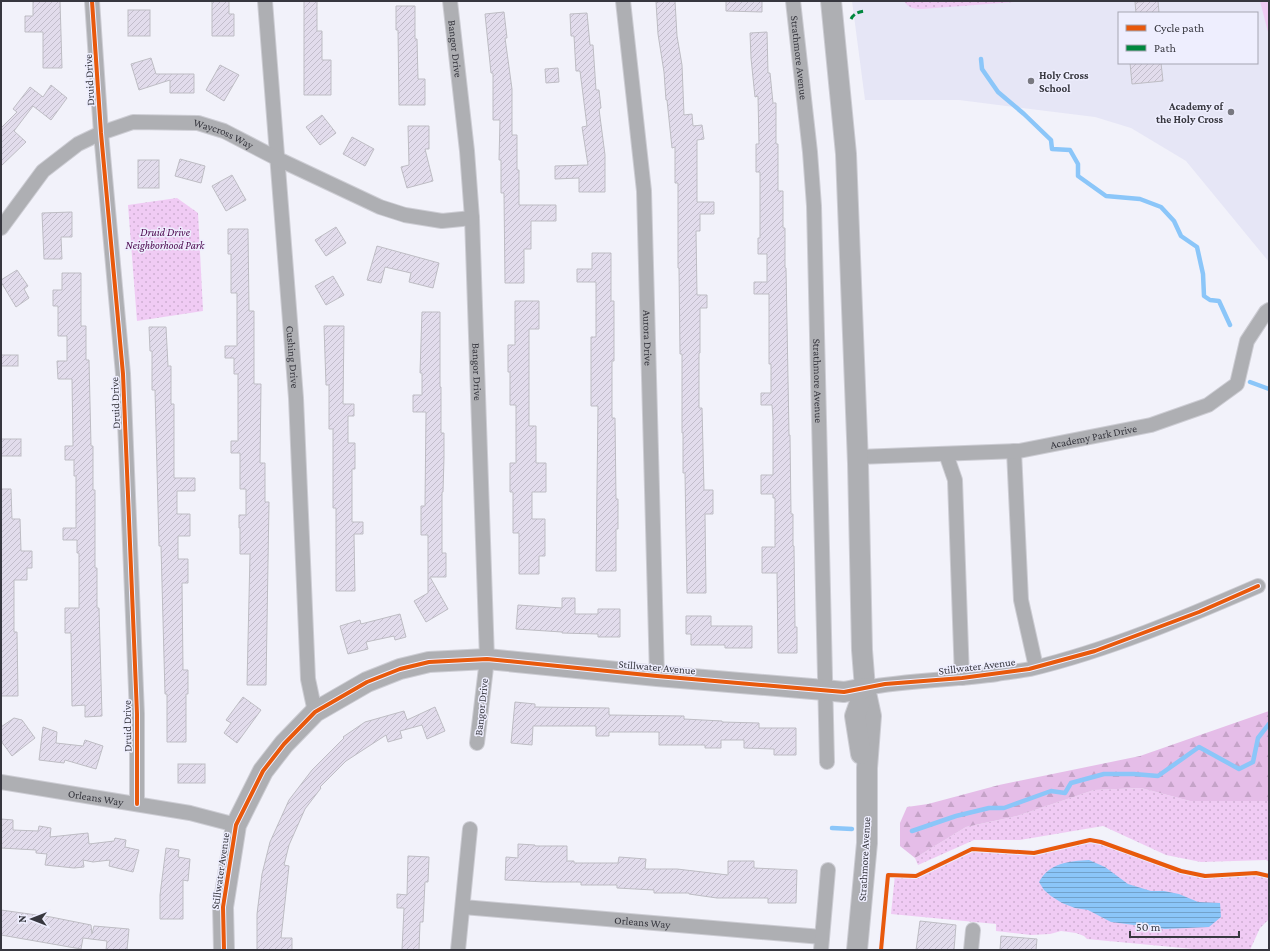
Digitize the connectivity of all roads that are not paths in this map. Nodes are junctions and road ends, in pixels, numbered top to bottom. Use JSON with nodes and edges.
{"nodes":[{"id":1,"x":92,"y":1,"type":"edge"},
{"id":2,"x":265,"y":1,"type":"edge"},
{"id":3,"x":450,"y":1,"type":"edge"},
{"id":4,"x":623,"y":1,"type":"edge"},
{"id":5,"x":794,"y":1,"type":"edge"},
{"id":6,"x":831,"y":1,"type":"edge"},
{"id":7,"x":101,"y":133,"type":"junction"},
{"id":8,"x":278,"y":159,"type":"junction"},
{"id":9,"x":472,"y":218,"type":"junction"},
{"id":10,"x":1,"y":228,"type":"edge"},
{"id":11,"x":1269,"y":310,"type":"edge"},
{"id":12,"x":1014,"y":451,"type":"junction"},
{"id":13,"x":946,"y":454,"type":"junction"},
{"id":14,"x":858,"y":457,"type":"junction"},
{"id":15,"x":1258,"y":586,"type":"dead end"},
{"id":16,"x":486,"y":659,"type":"junction"},
{"id":17,"x":1036,"y":667,"type":"junction"},
{"id":18,"x":657,"y":676,"type":"junction"},
{"id":19,"x":962,"y":678,"type":"junction"},
{"id":20,"x":865,"y":688,"type":"junction"},
{"id":21,"x":824,"y":690,"type":"junction"},
{"id":22,"x":315,"y":712,"type":"junction"},
{"id":23,"x":477,"y":743,"type":"dead end"},
{"id":24,"x":827,"y":762,"type":"dead end"},
{"id":25,"x":1,"y":782,"type":"edge"},
{"id":26,"x":137,"y":804,"type":"junction"},
{"id":27,"x":236,"y":825,"type":"junction"},
{"id":28,"x":470,"y":829,"type":"dead end"},
{"id":29,"x":828,"y":870,"type":"dead end"},
{"id":30,"x":463,"y":906,"type":"junction"},
{"id":31,"x":973,"y":930,"type":"dead end"},
{"id":32,"x":822,"y":944,"type":"edge"},
{"id":33,"x":224,"y":950,"type":"edge"},
{"id":34,"x":458,"y":950,"type":"edge"},
{"id":35,"x":858,"y":950,"type":"edge"},
{"id":36,"x":971,"y":950,"type":"edge"}],
"edges":[{"from":1,"to":7,"type":"street","name":"Druid Drive"},
{"from":2,"to":8,"type":"street","name":"Cushing Drive"},
{"from":3,"to":9,"type":"street","name":"Bangor Drive"},
{"from":4,"to":18,"type":"street","name":"Aurora Drive"},
{"from":5,"to":21,"type":"street","name":"Strathmore Avenue"},
{"from":6,"to":14,"type":"main road","name":"Strathmore Avenue"},
{"from":7,"to":8,"type":"street","name":"Waycross Way"},
{"from":7,"to":10,"type":"street","name":"Waycross Way"},
{"from":7,"to":26,"type":"street","name":"Druid Drive"},
{"from":8,"to":9,"type":"street","name":"Waycross Way"},
{"from":8,"to":22,"type":"street","name":"Cushing Drive"},
{"from":9,"to":16,"type":"street","name":"Bangor Drive"},
{"from":11,"to":12,"type":"street","name":"Academy Park Drive"},
{"from":12,"to":13,"type":"street","name":"Academy Park Drive"},
{"from":12,"to":17,"type":"street"},
{"from":13,"to":14,"type":"street","name":"Academy Park Drive"},
{"from":13,"to":19,"type":"street"},
{"from":14,"to":20,"type":"main road","name":"Strathmore Avenue"},
{"from":15,"to":17,"type":"street","name":"Stillwater Avenue"},
{"from":16,"to":18,"type":"main road","name":"Stillwater Avenue"},
{"from":16,"to":22,"type":"main road","name":"Stillwater Avenue"},
{"from":16,"to":23,"type":"street","name":"Bangor Drive"},
{"from":17,"to":19,"type":"street","name":"Stillwater Avenue"},
{"from":18,"to":21,"type":"main road","name":"Stillwater Avenue"},
{"from":19,"to":20,"type":"street","name":"Stillwater Avenue"},
{"from":20,"to":21,"type":"main road","name":"Stillwater Avenue"},
{"from":20,"to":35,"type":"main road","name":"Strathmore Avenue"},
{"from":21,"to":24,"type":"street","name":"Strathmore Avenue"},
{"from":22,"to":27,"type":"main road","name":"Stillwater Avenue"},
{"from":25,"to":26,"type":"street","name":"Orleans Way"},
{"from":26,"to":27,"type":"street","name":"Orleans Way"},
{"from":27,"to":33,"type":"main road","name":"Stillwater Avenue"},
{"from":28,"to":30,"type":"street"},
{"from":29,"to":32,"type":"street"},
{"from":30,"to":32,"type":"street","name":"Orleans Way"},
{"from":30,"to":34,"type":"street"},
{"from":31,"to":36,"type":"street"}]}
